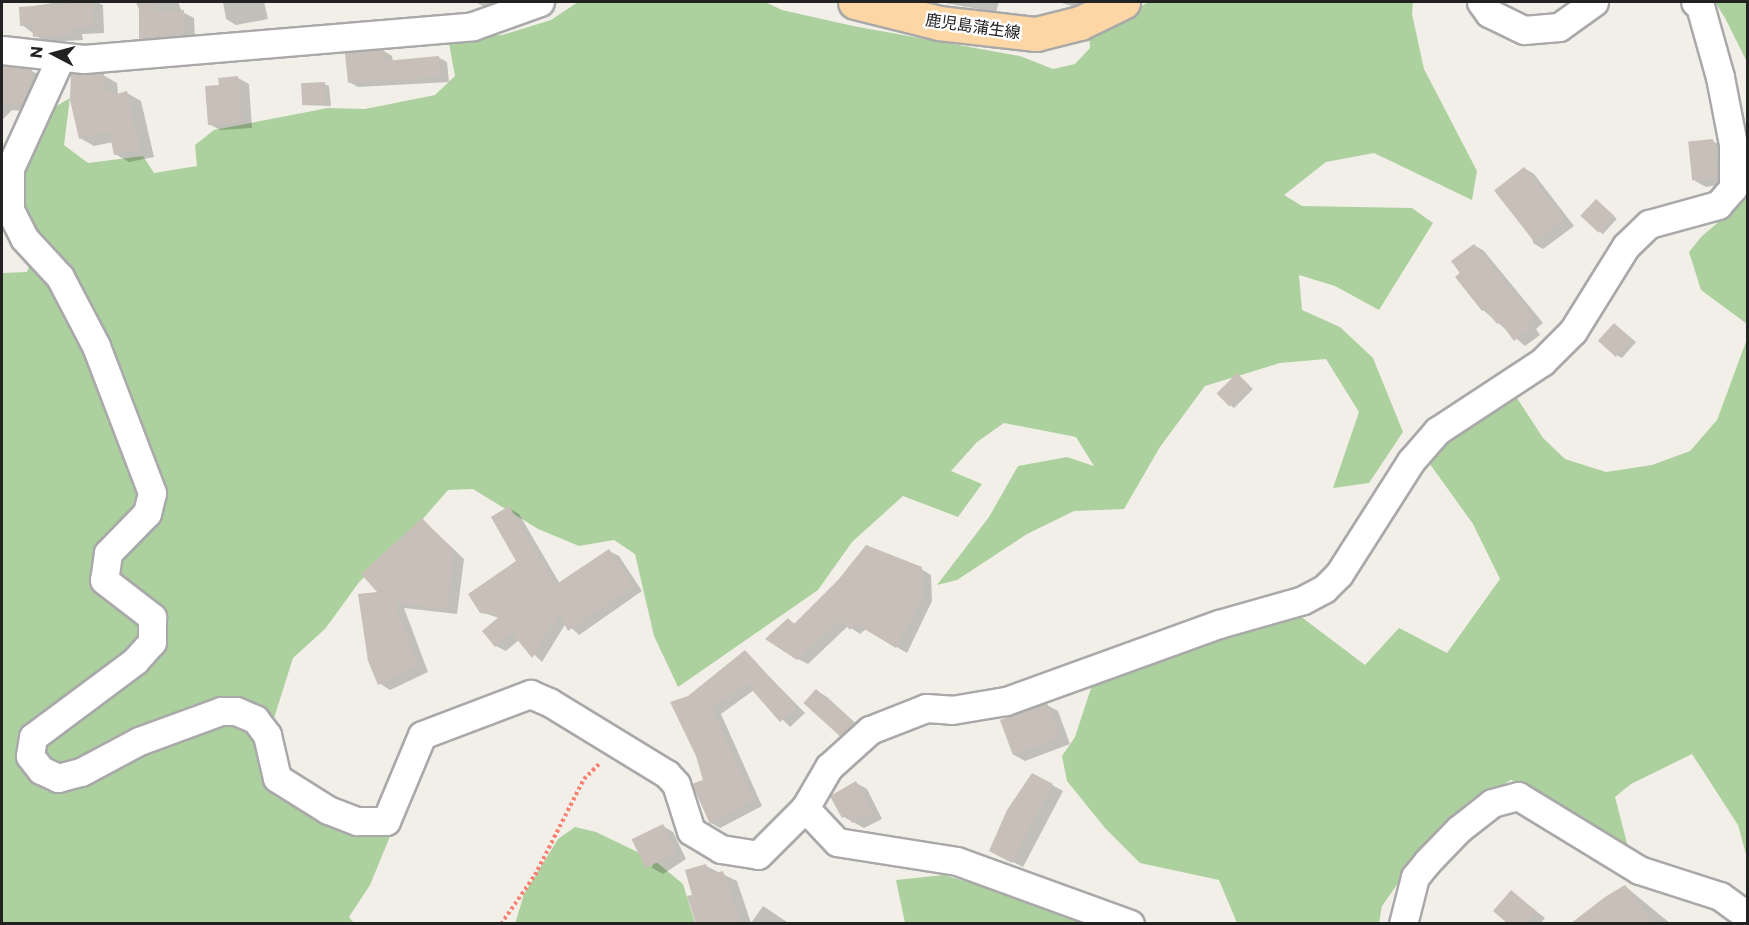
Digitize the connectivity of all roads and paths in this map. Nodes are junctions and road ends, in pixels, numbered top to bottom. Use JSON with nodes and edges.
{"nodes":[{"id":1,"x":540,"y":2,"type":"edge"},
{"id":2,"x":855,"y":2,"type":"edge"},
{"id":3,"x":1123,"y":2,"type":"edge"},
{"id":4,"x":1481,"y":2,"type":"edge"},
{"id":5,"x":1594,"y":2,"type":"edge"},
{"id":6,"x":1695,"y":2,"type":"edge"},
{"id":7,"x":2,"y":50,"type":"edge"},
{"id":8,"x":60,"y":59,"type":"junction"},
{"id":9,"x":618,"y":745,"type":"junction"},
{"id":10,"x":805,"y":808,"type":"junction"},
{"id":11,"x":1748,"y":916,"type":"edge"},
{"id":12,"x":501,"y":924,"type":"edge"},
{"id":13,"x":1130,"y":924,"type":"edge"},
{"id":14,"x":1403,"y":924,"type":"edge"}],
"edges":[{"from":1,"to":8,"type":"street"},
{"from":2,"to":3,"type":"main road","name":"鹿児島蒲生線"},
{"from":4,"to":5,"type":"street"},
{"from":6,"to":10,"type":"street"},
{"from":7,"to":8,"type":"street"},
{"from":8,"to":9,"type":"street"},
{"from":9,"to":10,"type":"street"},
{"from":9,"to":12,"type":"path"},
{"from":10,"to":13,"type":"street"},
{"from":11,"to":14,"type":"street"}]}
